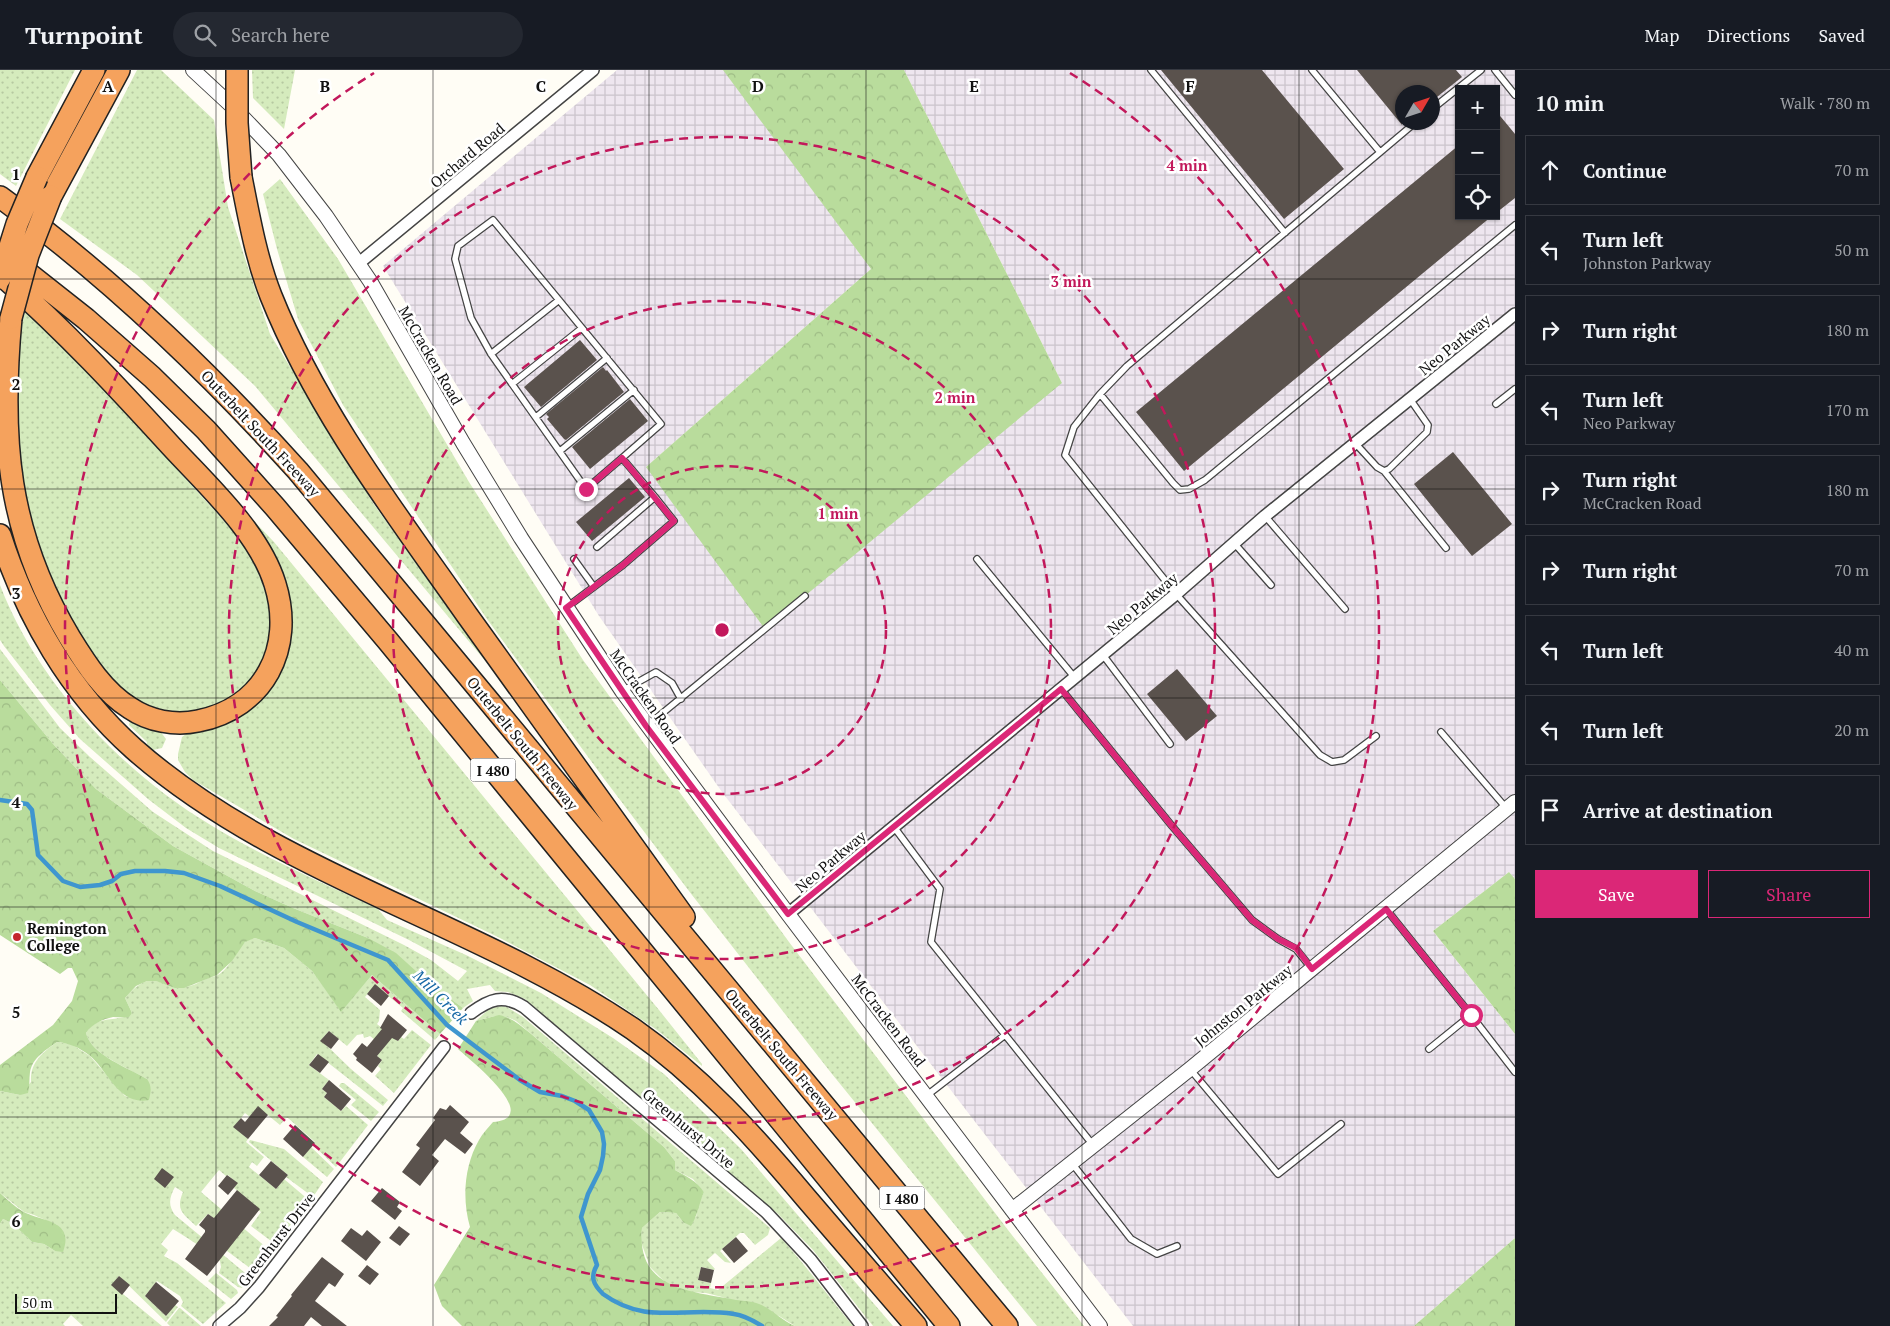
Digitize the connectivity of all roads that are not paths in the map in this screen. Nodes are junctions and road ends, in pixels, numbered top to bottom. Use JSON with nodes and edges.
{"nodes":[{"id":1,"x":94,"y":70,"type":"edge"},
{"id":2,"x":119,"y":70,"type":"edge"},
{"id":3,"x":193,"y":70,"type":"edge"},
{"id":4,"x":237,"y":70,"type":"edge"},
{"id":5,"x":593,"y":70,"type":"edge"},
{"id":6,"x":1151,"y":70,"type":"edge"},
{"id":7,"x":1312,"y":70,"type":"edge"},
{"id":8,"x":1481,"y":70,"type":"edge"},
{"id":9,"x":1495,"y":70,"type":"edge"},
{"id":10,"x":1515,"y":95,"type":"edge"},
{"id":11,"x":1440,"y":103,"type":"edge"},
{"id":12,"x":1406,"y":130,"type":"edge"},
{"id":13,"x":1380,"y":152,"type":"junction"},
{"id":14,"x":0,"y":197,"type":"edge"},
{"id":15,"x":1515,"y":225,"type":"edge"},
{"id":16,"x":1285,"y":234,"type":"junction"},
{"id":17,"x":0,"y":251,"type":"edge"},
{"id":18,"x":359,"y":263,"type":"junction"},
{"id":19,"x":0,"y":276,"type":"edge"},
{"id":20,"x":559,"y":300,"type":"junction"},
{"id":21,"x":1515,"y":314,"type":"edge"},
{"id":22,"x":582,"y":328,"type":"junction"},
{"id":23,"x":491,"y":354,"type":"junction"},
{"id":24,"x":607,"y":358,"type":"junction"},
{"id":25,"x":512,"y":384,"type":"junction"},
{"id":26,"x":1515,"y":389,"type":"edge"},
{"id":27,"x":634,"y":390,"type":"junction"},
{"id":28,"x":1100,"y":394,"type":"junction"},
{"id":29,"x":1410,"y":399,"type":"junction"},
{"id":30,"x":1496,"y":404,"type":"dead end"},
{"id":31,"x":536,"y":417,"type":"junction"},
{"id":32,"x":1355,"y":443,"type":"junction"},
{"id":33,"x":560,"y":451,"type":"junction"},
{"id":34,"x":622,"y":458,"type":"junction"},
{"id":35,"x":1384,"y":471,"type":"junction"},
{"id":36,"x":655,"y":497,"type":"junction"},
{"id":37,"x":1265,"y":516,"type":"junction"},
{"id":38,"x":0,"y":535,"type":"edge"},
{"id":39,"x":1234,"y":544,"type":"junction"},
{"id":40,"x":597,"y":547,"type":"dead end"},
{"id":41,"x":1446,"y":548,"type":"dead end"},
{"id":42,"x":574,"y":559,"type":"dead end"},
{"id":43,"x":977,"y":560,"type":"dead end"},
{"id":44,"x":1271,"y":585,"type":"dead end"},
{"id":45,"x":594,"y":587,"type":"junction"},
{"id":46,"x":1176,"y":594,"type":"junction"},
{"id":47,"x":805,"y":596,"type":"dead end"},
{"id":48,"x":566,"y":608,"type":"junction"},
{"id":49,"x":1345,"y":609,"type":"dead end"},
{"id":50,"x":1103,"y":655,"type":"junction"},
{"id":51,"x":1075,"y":678,"type":"junction"},
{"id":52,"x":1061,"y":689,"type":"junction"},
{"id":53,"x":622,"y":691,"type":"junction"},
{"id":54,"x":680,"y":699,"type":"junction"},
{"id":55,"x":646,"y":726,"type":"junction"},
{"id":56,"x":1442,"y":732,"type":"dead end"},
{"id":57,"x":1376,"y":736,"type":"dead end"},
{"id":58,"x":1170,"y":744,"type":"dead end"},
{"id":59,"x":1511,"y":805,"type":"edge"},
{"id":60,"x":894,"y":827,"type":"junction"},
{"id":61,"x":1386,"y":909,"type":"junction"},
{"id":62,"x":788,"y":914,"type":"junction"},
{"id":63,"x":1312,"y":969,"type":"junction"},
{"id":64,"x":471,"y":1013,"type":"dead end"},
{"id":65,"x":1471,"y":1015,"type":"junction"},
{"id":66,"x":1005,"y":1035,"type":"junction"},
{"id":67,"x":444,"y":1047,"type":"dead end"},
{"id":68,"x":1429,"y":1049,"type":"dead end"},
{"id":69,"x":796,"y":1070,"type":"junction"},
{"id":70,"x":1190,"y":1070,"type":"junction"},
{"id":71,"x":1515,"y":1072,"type":"edge"},
{"id":72,"x":926,"y":1096,"type":"junction"},
{"id":73,"x":1341,"y":1124,"type":"dead end"},
{"id":74,"x":1093,"y":1145,"type":"junction"},
{"id":75,"x":1071,"y":1162,"type":"junction"},
{"id":76,"x":1012,"y":1210,"type":"junction"},
{"id":77,"x":1177,"y":1246,"type":"dead end"},
{"id":78,"x":219,"y":1326,"type":"edge"},
{"id":79,"x":862,"y":1326,"type":"edge"},
{"id":80,"x":916,"y":1326,"type":"edge"},
{"id":81,"x":949,"y":1326,"type":"edge"},
{"id":82,"x":1007,"y":1326,"type":"edge"},
{"id":83,"x":1100,"y":1326,"type":"edge"}],
"edges":[{"from":1,"to":19,"type":"highway","bridge":true},
{"from":2,"to":19,"type":"highway","bridge":true},
{"from":3,"to":18,"type":"street","name":"McCracken Road"},
{"from":4,"to":69,"type":"highway","bridge":true},
{"from":5,"to":18,"type":"street","name":"Orchard Road"},
{"from":6,"to":16,"type":"lane"},
{"from":7,"to":13,"type":"lane"},
{"from":8,"to":11,"type":"lane"},
{"from":9,"to":10,"type":"lane"},
{"from":12,"to":13,"type":"lane"},
{"from":13,"to":16,"type":"lane"},
{"from":14,"to":69,"type":"highway","name":"Outerbelt South Freeway","number":"I 480"},
{"from":15,"to":28,"type":"lane"},
{"from":16,"to":28,"type":"lane"},
{"from":17,"to":81,"type":"highway","number":"I 480"},
{"from":18,"to":48,"type":"street","name":"McCracken Road"},
{"from":20,"to":22,"type":"lane"},
{"from":20,"to":23,"type":"lane"},
{"from":20,"to":23,"type":"lane"},
{"from":21,"to":29,"type":"street","name":"Neo Parkway"},
{"from":22,"to":24,"type":"lane"},
{"from":22,"to":25,"type":"lane"},
{"from":23,"to":25,"type":"lane"},
{"from":24,"to":27,"type":"lane"},
{"from":24,"to":31,"type":"lane"},
{"from":25,"to":31,"type":"lane"},
{"from":26,"to":30,"type":"lane"},
{"from":27,"to":33,"type":"lane"},
{"from":27,"to":34,"type":"lane"},
{"from":28,"to":46,"type":"lane"},
{"from":29,"to":32,"type":"street","name":"Neo Parkway"},
{"from":29,"to":35,"type":"lane"},
{"from":31,"to":33,"type":"lane"},
{"from":32,"to":35,"type":"lane"},
{"from":32,"to":37,"type":"street","name":"Neo Parkway"},
{"from":33,"to":34,"type":"lane"},
{"from":34,"to":36,"type":"lane"},
{"from":35,"to":41,"type":"lane"},
{"from":36,"to":40,"type":"lane"},
{"from":36,"to":45,"type":"lane"},
{"from":37,"to":39,"type":"street","name":"Neo Parkway"},
{"from":37,"to":49,"type":"lane"},
{"from":38,"to":80,"type":"highway"},
{"from":39,"to":44,"type":"lane"},
{"from":39,"to":46,"type":"street","name":"Neo Parkway"},
{"from":42,"to":45,"type":"lane"},
{"from":43,"to":51,"type":"lane"},
{"from":45,"to":48,"type":"lane"},
{"from":46,"to":50,"type":"street","name":"Neo Parkway"},
{"from":46,"to":57,"type":"lane"},
{"from":47,"to":54,"type":"lane"},
{"from":48,"to":53,"type":"street","name":"McCracken Road"},
{"from":50,"to":51,"type":"street","name":"Neo Parkway"},
{"from":50,"to":58,"type":"lane"},
{"from":51,"to":52,"type":"street","name":"Neo Parkway"},
{"from":52,"to":60,"type":"street","name":"Neo Parkway"},
{"from":52,"to":63,"type":"lane"},
{"from":53,"to":54,"type":"lane"},
{"from":53,"to":55,"type":"street","name":"McCracken Road"},
{"from":54,"to":55,"type":"lane"},
{"from":55,"to":62,"type":"street","name":"McCracken Road"},
{"from":56,"to":59,"type":"lane"},
{"from":59,"to":61,"type":"street","name":"Johnston Parkway"},
{"from":60,"to":62,"type":"street","name":"Neo Parkway"},
{"from":60,"to":66,"type":"lane"},
{"from":61,"to":63,"type":"street","name":"Johnston Parkway"},
{"from":61,"to":65,"type":"lane"},
{"from":62,"to":72,"type":"street","name":"McCracken Road"},
{"from":63,"to":70,"type":"street","name":"Johnston Parkway"},
{"from":64,"to":79,"type":"street","name":"Greenhurst Drive"},
{"from":65,"to":68,"type":"lane"},
{"from":65,"to":71,"type":"lane"},
{"from":66,"to":72,"type":"lane"},
{"from":66,"to":74,"type":"lane"},
{"from":67,"to":78,"type":"street","name":"Greenhurst Drive"},
{"from":69,"to":82,"type":"highway","name":"Outerbelt South Freeway","number":"I 480"},
{"from":70,"to":73,"type":"lane"},
{"from":70,"to":74,"type":"street","name":"Johnston Parkway"},
{"from":72,"to":76,"type":"street","name":"McCracken Road"},
{"from":74,"to":75,"type":"street","name":"Johnston Parkway"},
{"from":75,"to":76,"type":"street","name":"Johnston Parkway"},
{"from":75,"to":77,"type":"lane"},
{"from":76,"to":83,"type":"street","name":"McCracken Road"}]}
